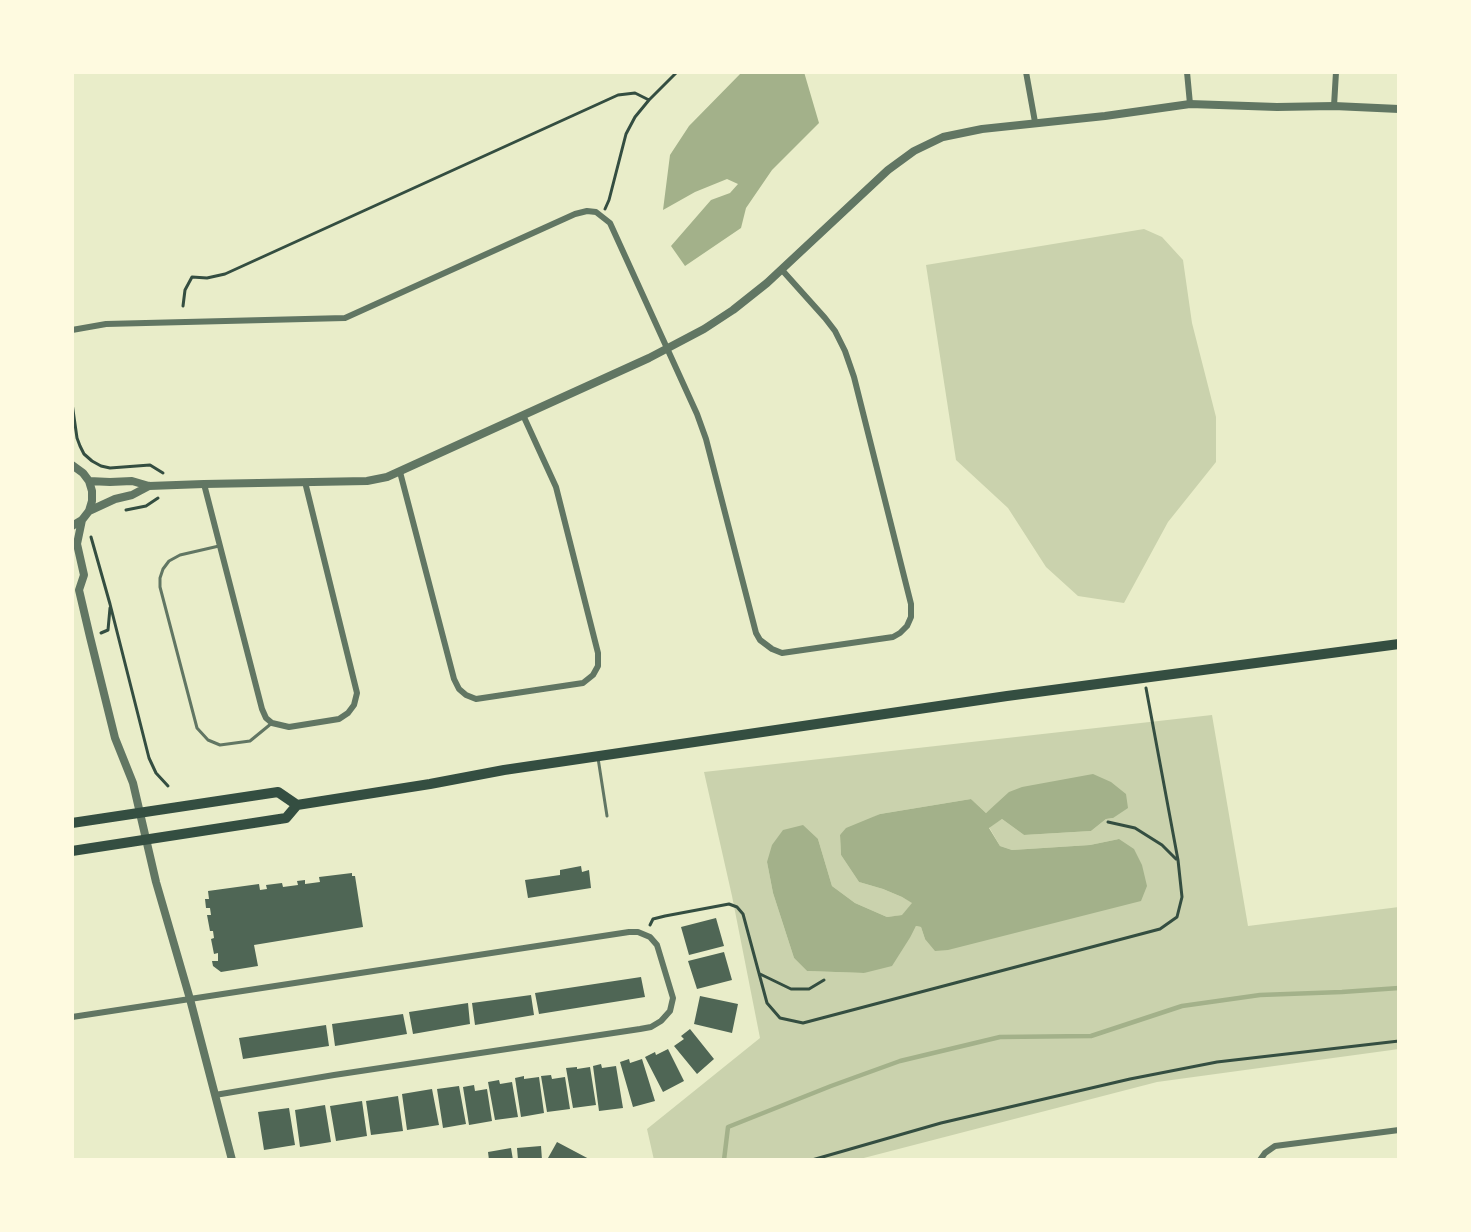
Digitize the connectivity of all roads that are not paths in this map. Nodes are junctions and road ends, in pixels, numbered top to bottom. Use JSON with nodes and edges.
{"nodes":[{"id":1,"x":1026,"y":72,"type":"edge"},
{"id":2,"x":1187,"y":72,"type":"edge"},
{"id":3,"x":1336,"y":72,"type":"edge"},
{"id":4,"x":1190,"y":104,"type":"junction"},
{"id":5,"x":1334,"y":106,"type":"junction"},
{"id":6,"x":1399,"y":109,"type":"edge"},
{"id":7,"x":1035,"y":122,"type":"junction"},
{"id":8,"x":782,"y":270,"type":"junction"},
{"id":9,"x":72,"y":330,"type":"edge"},
{"id":10,"x":667,"y":350,"type":"junction"},
{"id":11,"x":523,"y":415,"type":"junction"},
{"id":12,"x":73,"y":464,"type":"edge"},
{"id":13,"x":400,"y":472,"type":"junction"},
{"id":14,"x":89,"y":481,"type":"junction"},
{"id":15,"x":305,"y":482,"type":"junction"},
{"id":16,"x":204,"y":483,"type":"junction"},
{"id":17,"x":149,"y":486,"type":"junction"},
{"id":18,"x":89,"y":511,"type":"junction"},
{"id":19,"x":82,"y":520,"type":"junction"},
{"id":20,"x":72,"y":526,"type":"edge"},
{"id":21,"x":219,"y":546,"type":"junction"},
{"id":22,"x":72,"y":582,"type":"edge"},
{"id":23,"x":79,"y":590,"type":"junction"},
{"id":24,"x":1399,"y":644,"type":"edge"},
{"id":25,"x":272,"y":723,"type":"junction"},
{"id":26,"x":597,"y":756,"type":"junction"},
{"id":27,"x":297,"y":805,"type":"junction"},
{"id":28,"x":140,"y":813,"type":"junction"},
{"id":29,"x":607,"y":816,"type":"dead end"},
{"id":30,"x":72,"y":823,"type":"edge"},
{"id":31,"x":146,"y":839,"type":"junction"},
{"id":32,"x":72,"y":851,"type":"edge"},
{"id":33,"x":190,"y":999,"type":"junction"},
{"id":34,"x":72,"y":1017,"type":"edge"},
{"id":35,"x":215,"y":1095,"type":"junction"},
{"id":36,"x":1399,"y":1130,"type":"edge"},
{"id":37,"x":232,"y":1160,"type":"edge"},
{"id":38,"x":1260,"y":1160,"type":"edge"}],
"edges":[{"from":1,"to":7,"type":"street"},
{"from":2,"to":4,"type":"street"},
{"from":3,"to":5,"type":"street"},
{"from":4,"to":5,"type":"street"},
{"from":4,"to":7,"type":"street"},
{"from":5,"to":6,"type":"street"},
{"from":7,"to":8,"type":"street"},
{"from":8,"to":10,"type":"street"},
{"from":8,"to":10,"type":"street"},
{"from":9,"to":10,"type":"street"},
{"from":10,"to":11,"type":"street"},
{"from":11,"to":13,"type":"street"},
{"from":11,"to":13,"type":"street"},
{"from":12,"to":14,"type":"street"},
{"from":13,"to":15,"type":"street"},
{"from":14,"to":17,"type":"street"},
{"from":14,"to":18,"type":"street"},
{"from":15,"to":16,"type":"street"},
{"from":15,"to":25,"type":"street"},
{"from":16,"to":17,"type":"street"},
{"from":16,"to":21,"type":"street"},
{"from":17,"to":18,"type":"street"},
{"from":18,"to":19,"type":"street"},
{"from":19,"to":20,"type":"street"},
{"from":19,"to":23,"type":"street"},
{"from":21,"to":25,"type":"street"},
{"from":21,"to":25,"type":"lane"},
{"from":22,"to":23,"type":"street"},
{"from":23,"to":28,"type":"street"},
{"from":24,"to":26,"type":"main road"},
{"from":26,"to":27,"type":"main road"},
{"from":26,"to":29,"type":"lane"},
{"from":27,"to":28,"type":"main road"},
{"from":27,"to":31,"type":"main road"},
{"from":28,"to":30,"type":"main road"},
{"from":28,"to":31,"type":"street"},
{"from":31,"to":32,"type":"main road"},
{"from":31,"to":33,"type":"street"},
{"from":33,"to":34,"type":"street"},
{"from":33,"to":35,"type":"street"},
{"from":33,"to":35,"type":"street"},
{"from":35,"to":37,"type":"street"},
{"from":36,"to":38,"type":"street"}]}
